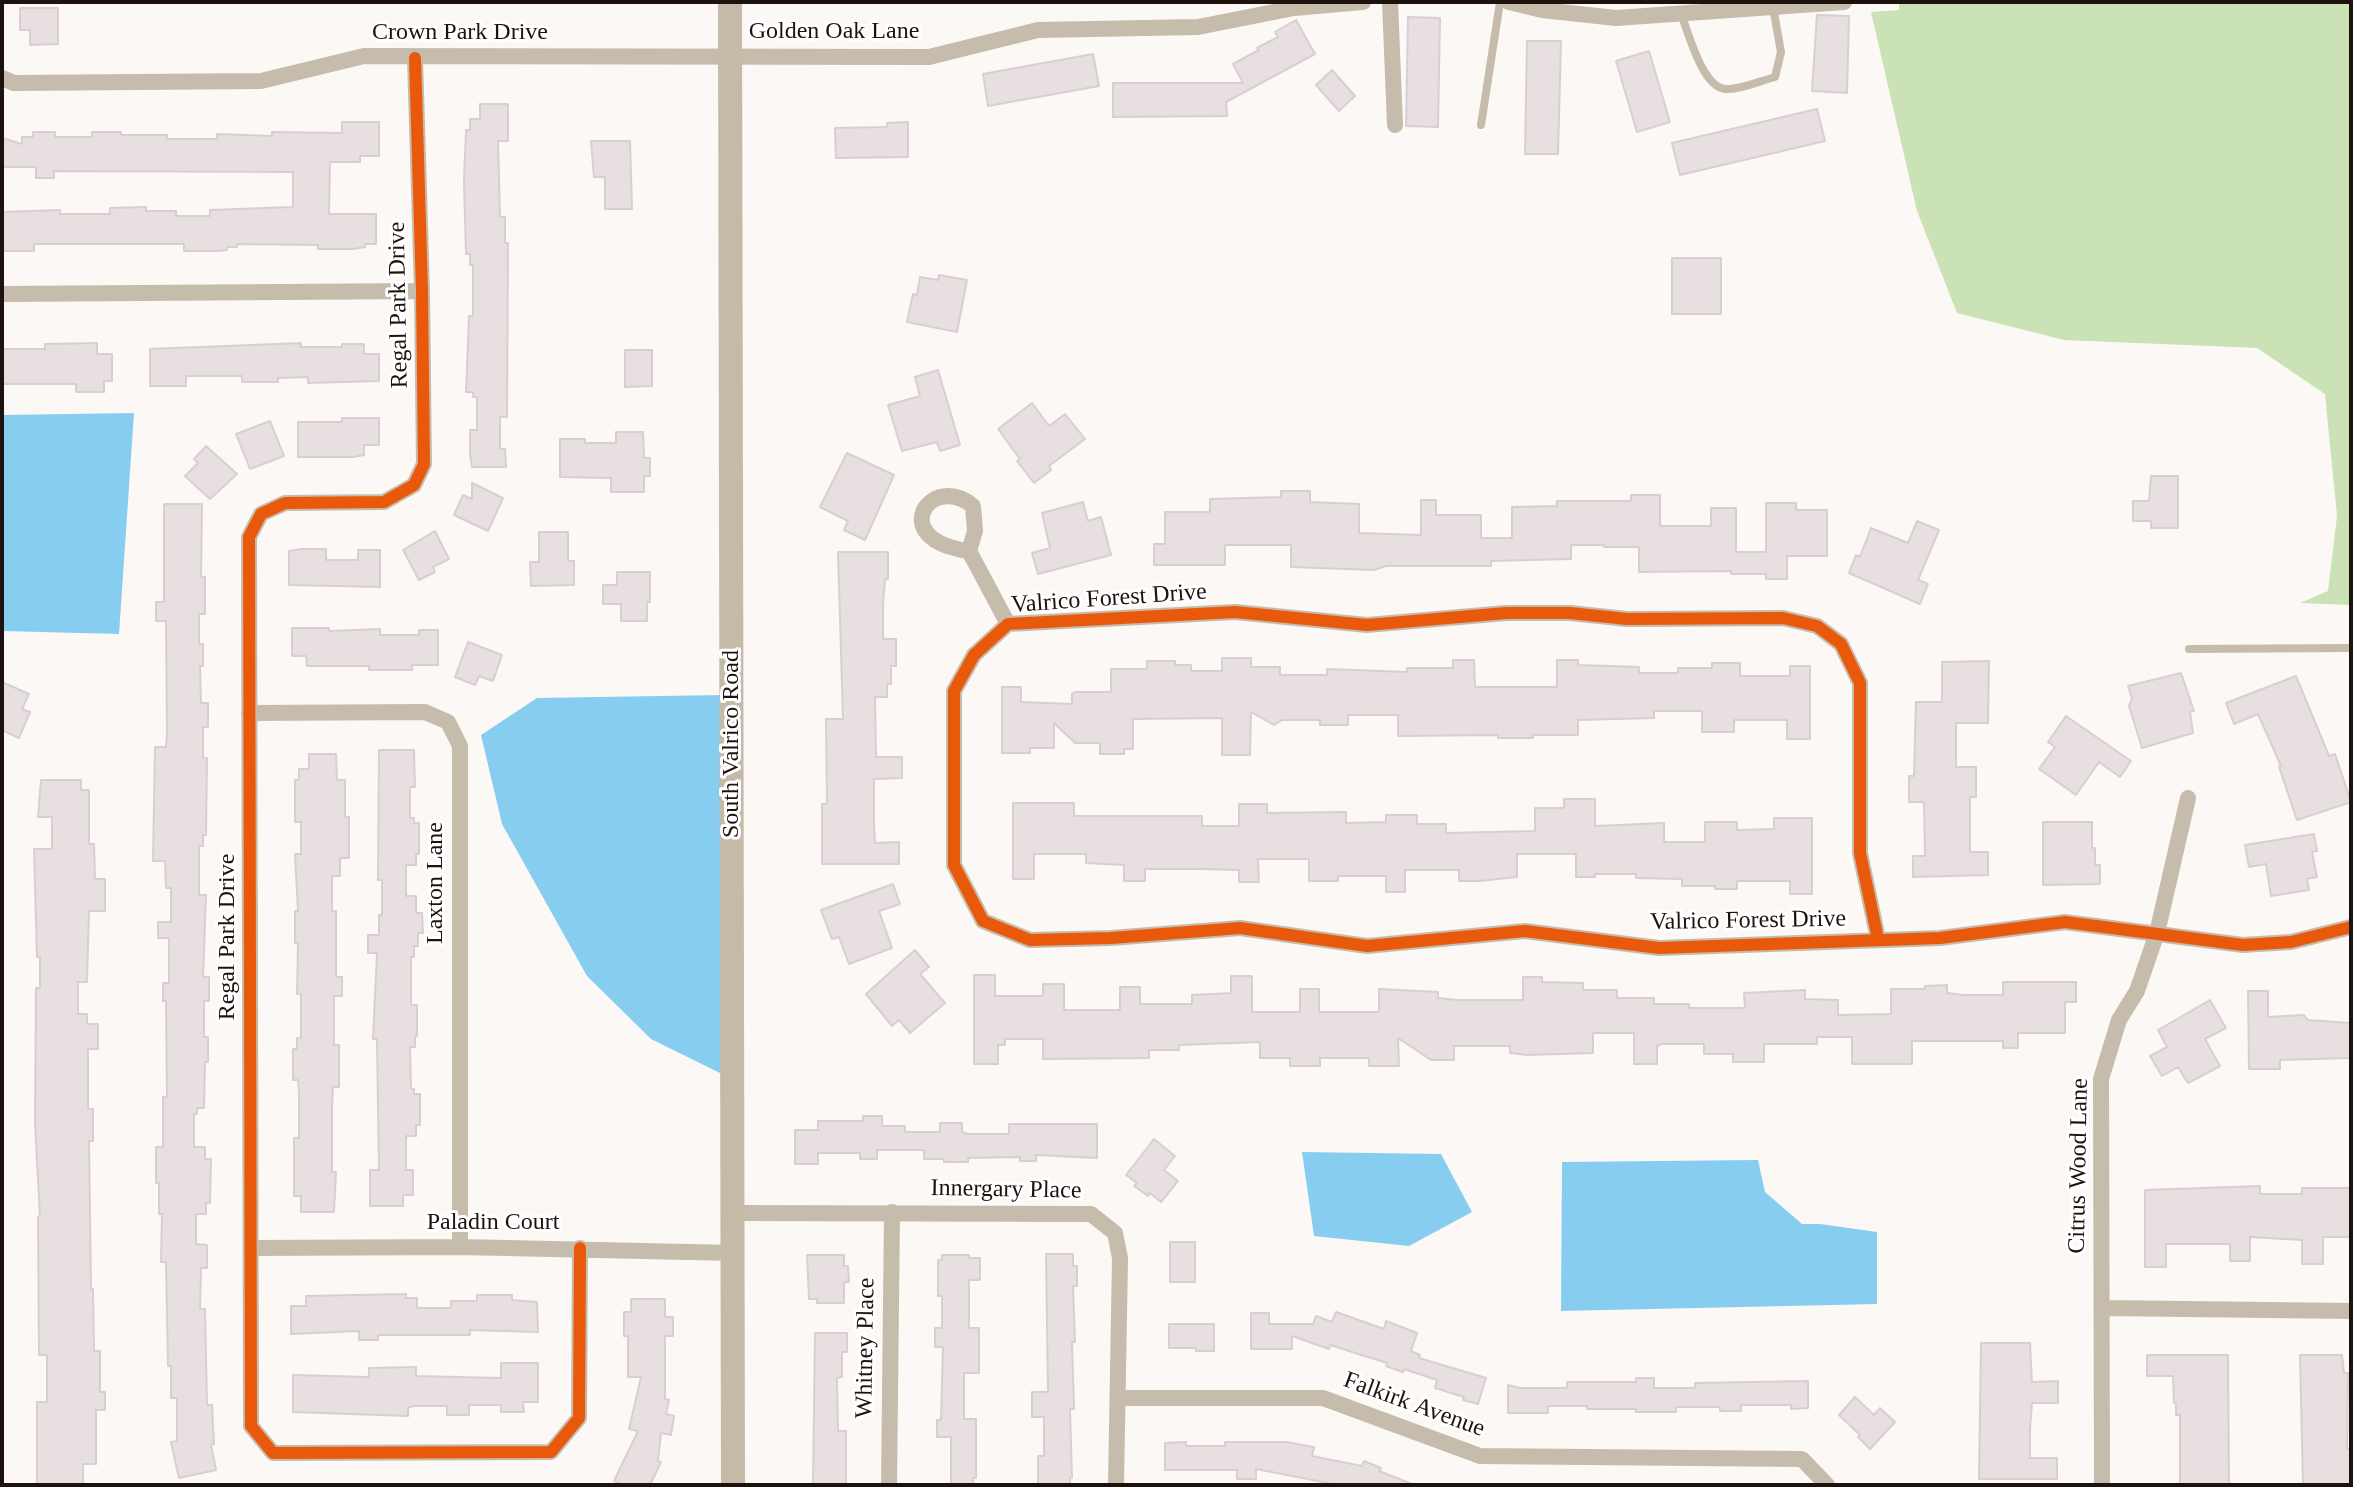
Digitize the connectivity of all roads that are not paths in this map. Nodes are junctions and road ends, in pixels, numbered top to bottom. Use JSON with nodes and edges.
{"nodes":[{"id":1,"x":730,"y":2,"type":"edge"},
{"id":2,"x":1363,"y":2,"type":"edge"},
{"id":3,"x":1390,"y":2,"type":"edge"},
{"id":4,"x":1500,"y":2,"type":"edge"},
{"id":5,"x":1509,"y":2,"type":"edge"},
{"id":6,"x":1844,"y":2,"type":"edge"},
{"id":7,"x":1773,"y":7,"type":"junction"},
{"id":8,"x":1681,"y":13,"type":"junction"},
{"id":9,"x":730,"y":56,"type":"junction"},
{"id":10,"x":415,"y":58,"type":"junction"},
{"id":11,"x":2,"y":78,"type":"edge"},
{"id":12,"x":1395,"y":125,"type":"dead end"},
{"id":13,"x":1481,"y":125,"type":"dead end"},
{"id":14,"x":422,"y":291,"type":"junction"},
{"id":15,"x":2,"y":294,"type":"edge"},
{"id":16,"x":969,"y":551,"type":"dead end"},
{"id":17,"x":1008,"y":624,"type":"junction"},
{"id":18,"x":2351,"y":648,"type":"edge"},
{"id":19,"x":2189,"y":649,"type":"dead end"},
{"id":20,"x":249,"y":713,"type":"junction"},
{"id":21,"x":2188,"y":798,"type":"dead end"},
{"id":22,"x":2351,"y":927,"type":"edge"},
{"id":23,"x":2157,"y":933,"type":"junction"},
{"id":24,"x":1878,"y":939,"type":"junction"},
{"id":25,"x":892,"y":1212,"type":"junction"},
{"id":26,"x":733,"y":1213,"type":"junction"},
{"id":27,"x":460,"y":1247,"type":"junction"},
{"id":28,"x":252,"y":1248,"type":"junction"},
{"id":29,"x":580,"y":1248,"type":"junction"},
{"id":30,"x":734,"y":1253,"type":"junction"},
{"id":31,"x":2102,"y":1308,"type":"junction"},
{"id":32,"x":2351,"y":1311,"type":"edge"},
{"id":33,"x":1118,"y":1398,"type":"junction"},
{"id":34,"x":733,"y":1485,"type":"edge"},
{"id":35,"x":889,"y":1485,"type":"edge"},
{"id":36,"x":1116,"y":1485,"type":"edge"},
{"id":37,"x":1827,"y":1485,"type":"edge"},
{"id":38,"x":2102,"y":1485,"type":"edge"}],
"edges":[{"from":1,"to":9,"type":"street","name":"South Valrico Road"},
{"from":2,"to":9,"type":"street","name":"Golden Oak Lane"},
{"from":3,"to":12,"type":"street"},
{"from":4,"to":13,"type":"lane"},
{"from":5,"to":8,"type":"street"},
{"from":6,"to":7,"type":"street"},
{"from":7,"to":8,"type":"street"},
{"from":7,"to":8,"type":"lane"},
{"from":9,"to":10,"type":"street","name":"Crown Park Drive"},
{"from":9,"to":26,"type":"street","name":"South Valrico Road"},
{"from":10,"to":11,"type":"street","name":"Crown Park Drive"},
{"from":10,"to":14,"type":"street","name":"Regal Park Drive"},
{"from":14,"to":15,"type":"street"},
{"from":14,"to":20,"type":"street","name":"Regal Park Drive"},
{"from":16,"to":17,"type":"street"},
{"from":17,"to":24,"type":"street","name":"Valrico Forest Drive"},
{"from":17,"to":24,"type":"street","name":"Valrico Forest Drive"},
{"from":18,"to":19,"type":"lane"},
{"from":20,"to":27,"type":"street","name":"Laxton Lane"},
{"from":20,"to":28,"type":"street","name":"Regal Park Drive"},
{"from":21,"to":23,"type":"street","name":"Citrus Wood Lane"},
{"from":22,"to":23,"type":"street","name":"Valrico Forest Drive"},
{"from":23,"to":24,"type":"street","name":"Valrico Forest Drive"},
{"from":23,"to":31,"type":"street","name":"Citrus Wood Lane"},
{"from":25,"to":26,"type":"street","name":"Innergary Place"},
{"from":25,"to":33,"type":"street","name":"Innergary Place"},
{"from":25,"to":35,"type":"street","name":"Whitney Place"},
{"from":26,"to":30,"type":"street","name":"South Valrico Road"},
{"from":27,"to":28,"type":"street","name":"Paladin Court"},
{"from":27,"to":29,"type":"street","name":"Paladin Court"},
{"from":28,"to":29,"type":"street","name":"Regal Park Drive"},
{"from":29,"to":30,"type":"street","name":"Paladin Court"},
{"from":30,"to":34,"type":"street","name":"South Valrico Road"},
{"from":31,"to":32,"type":"street"},
{"from":31,"to":38,"type":"street","name":"Citrus Wood Lane"},
{"from":33,"to":36,"type":"street","name":"Innergary Place"},
{"from":33,"to":37,"type":"street","name":"Falkirk Avenue"}]}
